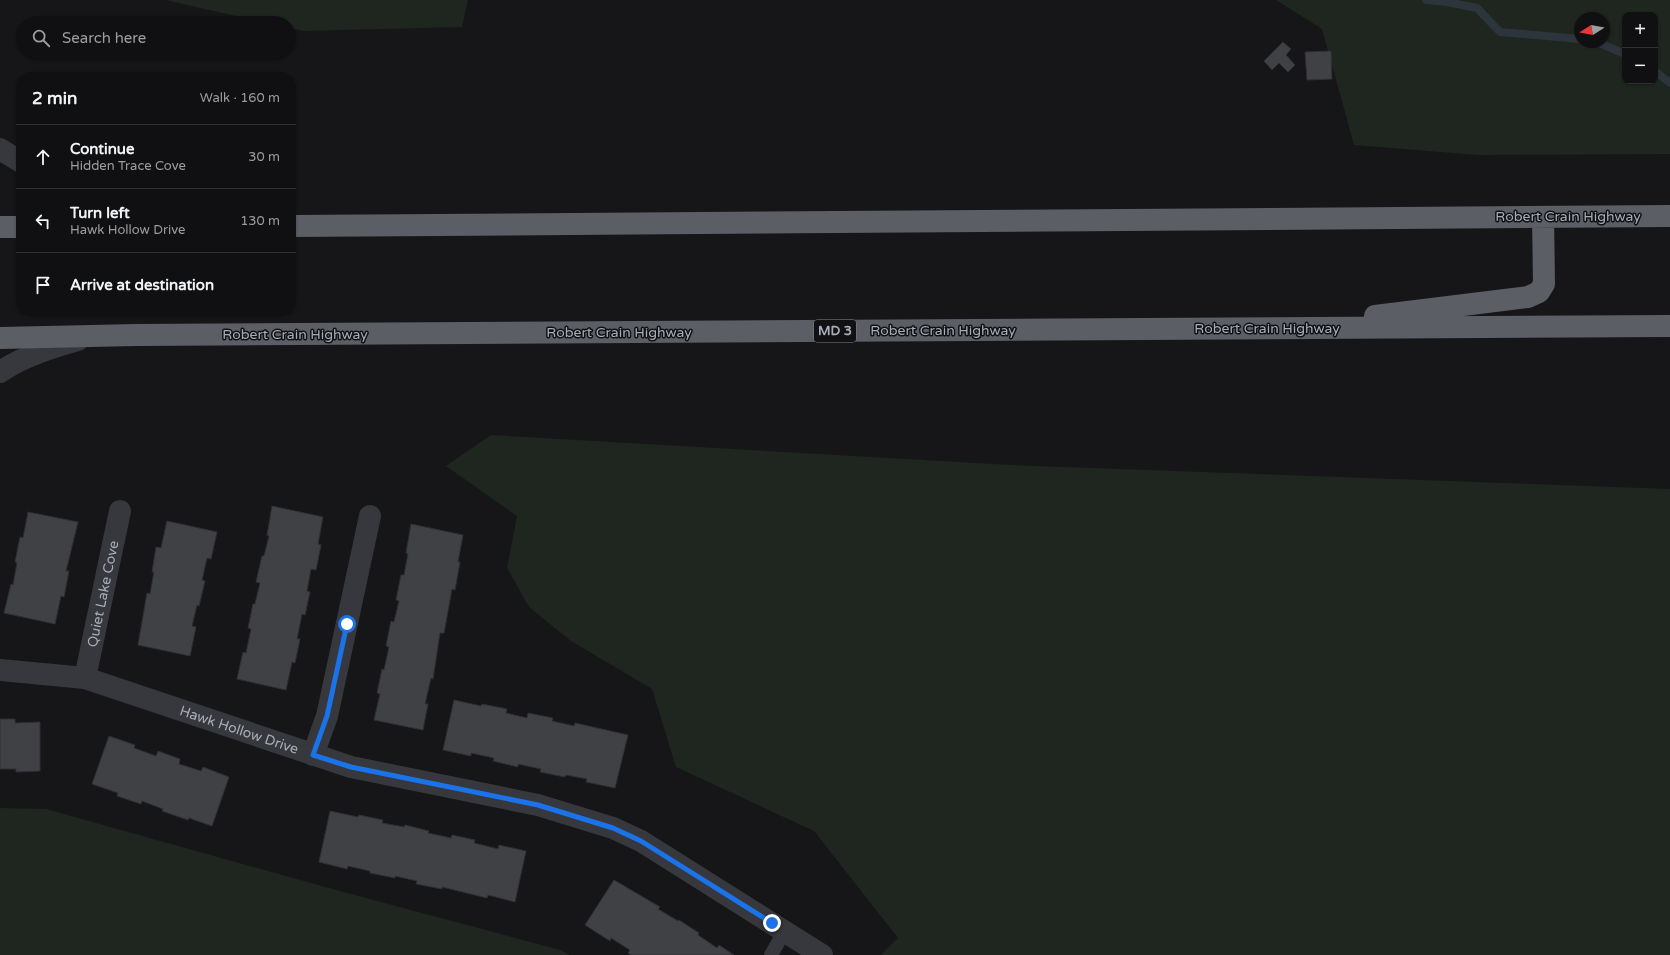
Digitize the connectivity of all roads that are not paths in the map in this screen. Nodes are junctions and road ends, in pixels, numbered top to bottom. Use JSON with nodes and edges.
{"nodes":[{"id":1,"x":0,"y":149,"type":"edge"},
{"id":2,"x":16,"y":159,"type":"edge"},
{"id":3,"x":1670,"y":216,"type":"edge"},
{"id":4,"x":1543,"y":217,"type":"junction"},
{"id":5,"x":296,"y":226,"type":"edge"},
{"id":6,"x":0,"y":227,"type":"edge"},
{"id":7,"x":16,"y":227,"type":"edge"},
{"id":8,"x":1670,"y":326,"type":"edge"},
{"id":9,"x":1275,"y":328,"type":"junction"},
{"id":10,"x":96,"y":336,"type":"junction"},
{"id":11,"x":0,"y":338,"type":"edge"},
{"id":12,"x":0,"y":372,"type":"edge"},
{"id":13,"x":120,"y":511,"type":"dead end"},
{"id":14,"x":370,"y":516,"type":"dead end"},
{"id":15,"x":0,"y":670,"type":"edge"},
{"id":16,"x":85,"y":678,"type":"junction"},
{"id":17,"x":313,"y":755,"type":"junction"},
{"id":18,"x":784,"y":932,"type":"junction"},
{"id":19,"x":771,"y":955,"type":"edge"},
{"id":20,"x":822,"y":955,"type":"edge"}],
"edges":[{"from":1,"to":2,"type":"street"},
{"from":3,"to":4,"type":"highway","name":"Robert Crain Highway"},
{"from":4,"to":5,"type":"highway","name":"Robert Crain Highway"},
{"from":4,"to":9,"type":"highway"},
{"from":6,"to":7,"type":"highway"},
{"from":8,"to":9,"type":"highway","name":"Robert Crain Highway","number":"MD 3"},
{"from":9,"to":10,"type":"highway","name":"Robert Crain Highway","number":"MD 3"},
{"from":10,"to":11,"type":"highway","name":"Robert Crain Highway","number":"MD 3"},
{"from":10,"to":12,"type":"street"},
{"from":13,"to":16,"type":"street","name":"Quiet Lake Cove"},
{"from":14,"to":17,"type":"street"},
{"from":15,"to":16,"type":"street","name":"Hawk Hollow Drive"},
{"from":16,"to":17,"type":"street","name":"Hawk Hollow Drive"},
{"from":17,"to":18,"type":"street","name":"Hawk Hollow Drive"},
{"from":18,"to":19,"type":"lane"},
{"from":18,"to":20,"type":"street","name":"Hawk Hollow Drive"}]}
